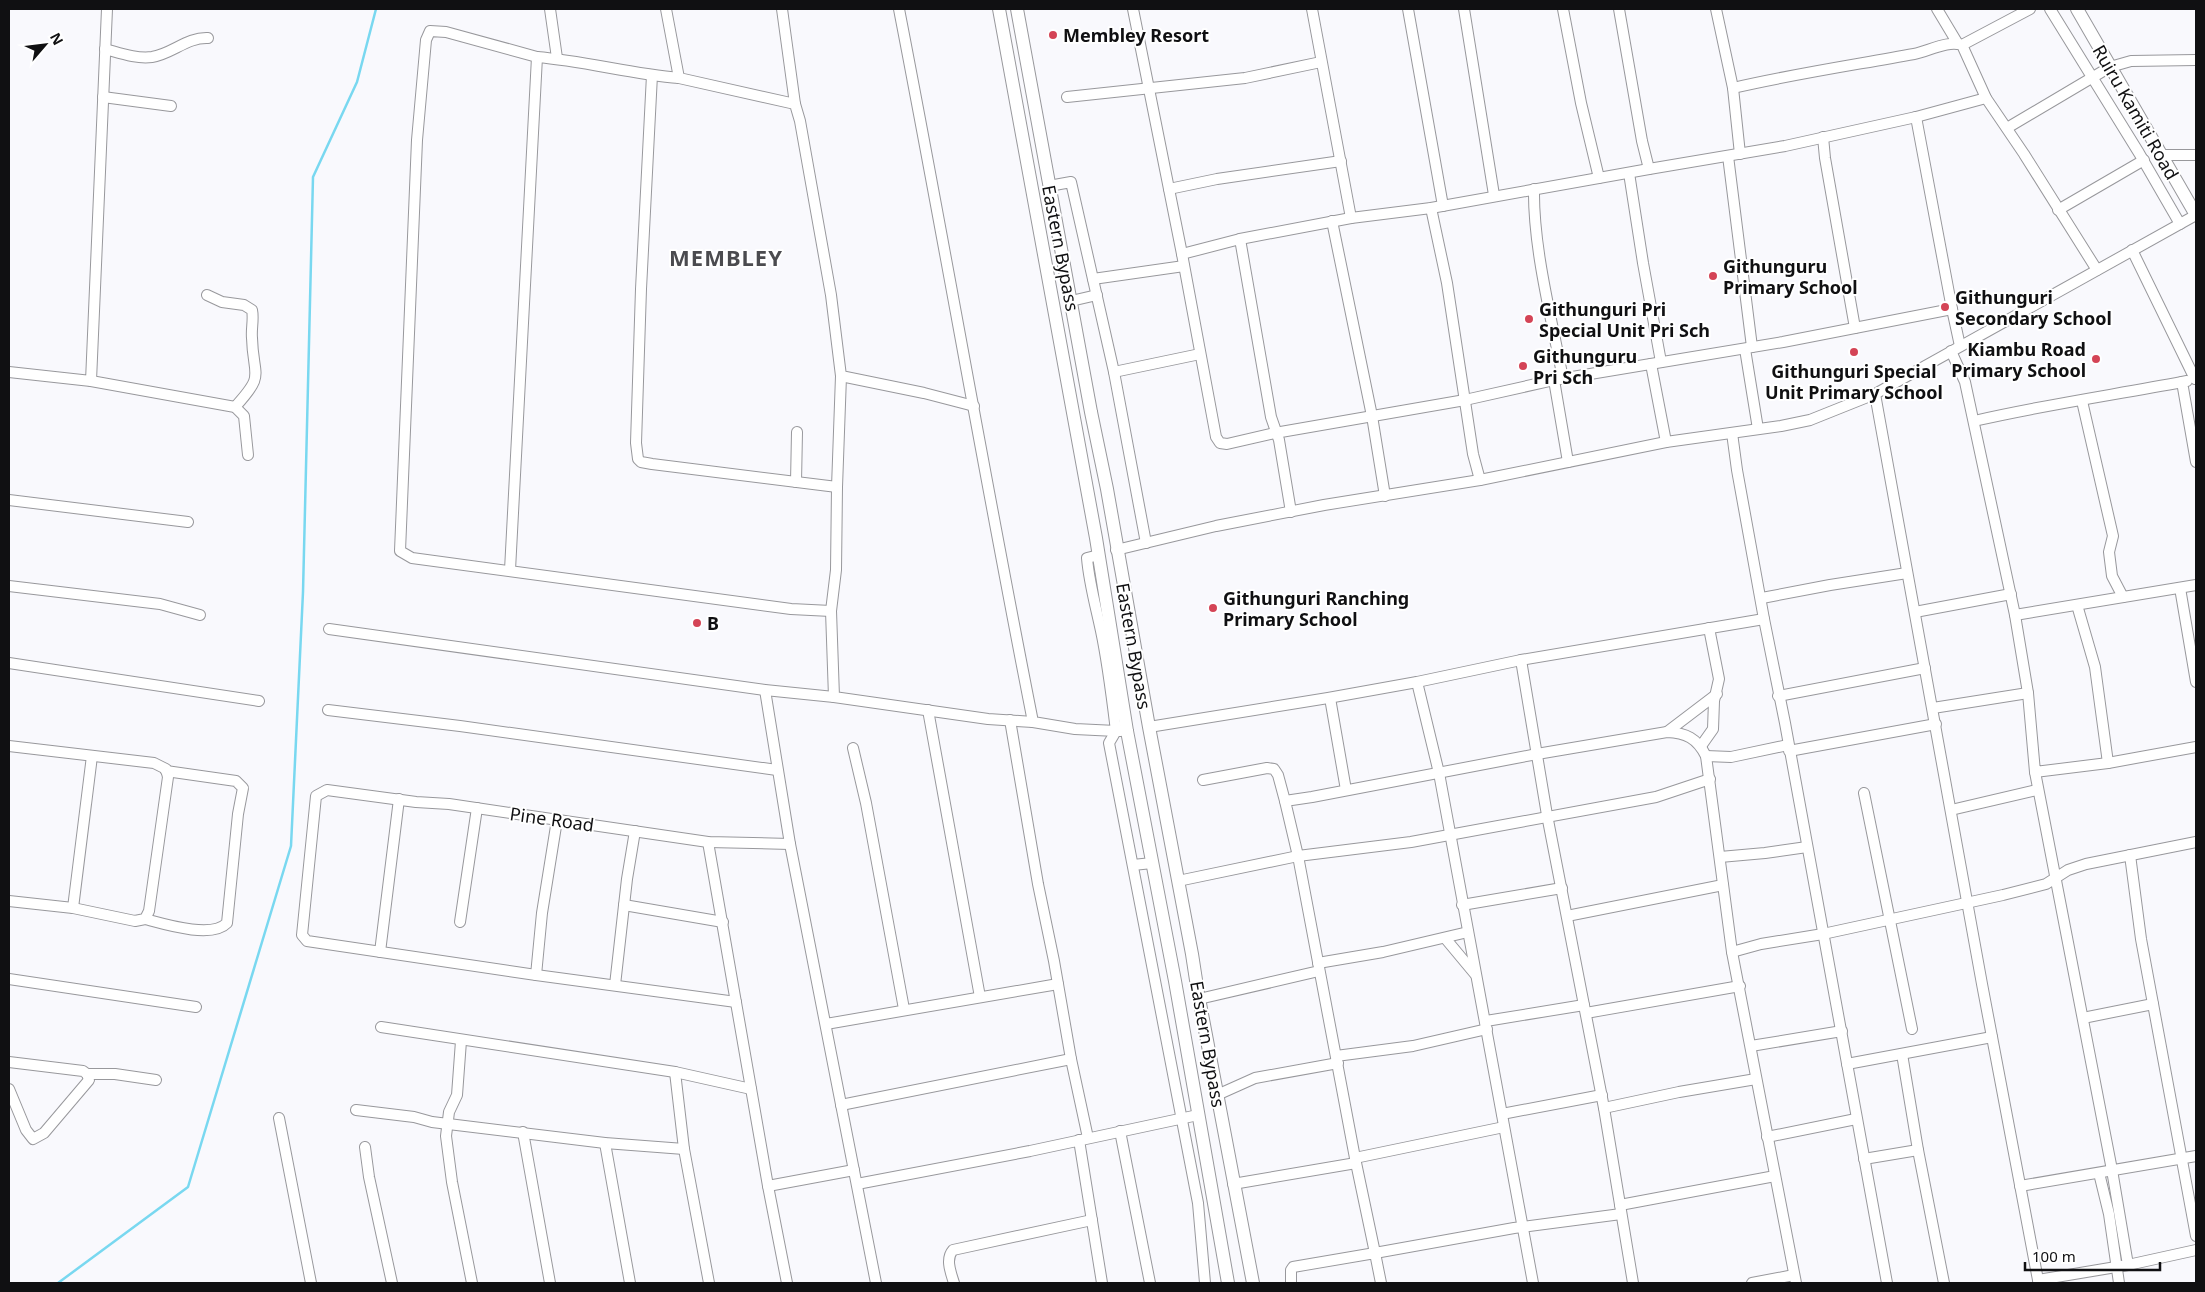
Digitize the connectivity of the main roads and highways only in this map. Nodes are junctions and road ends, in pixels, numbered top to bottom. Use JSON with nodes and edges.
{"nodes":[{"id":1,"x":1000,"y":9,"type":"edge"},
{"id":2,"x":1017,"y":9,"type":"edge"},
{"id":3,"x":2076,"y":9,"type":"edge"},
{"id":4,"x":2196,"y":215,"type":"edge"},
{"id":5,"x":1138,"y":667,"type":"junction"},
{"id":6,"x":1117,"y":670,"type":"junction"},
{"id":7,"x":1228,"y":1283,"type":"edge"},
{"id":8,"x":1253,"y":1283,"type":"edge"}],
"edges":[{"from":1,"to":6,"type":"main road","name":"Eastern Bypass"},
{"from":2,"to":5,"type":"main road","name":"Eastern Bypass"},
{"from":3,"to":4,"type":"main road","name":"Ruiru Kamiti Road"},
{"from":5,"to":6,"type":"main road"},
{"from":5,"to":8,"type":"main road","name":"Eastern Bypass"},
{"from":6,"to":7,"type":"main road","name":"Eastern Bypass"}]}
